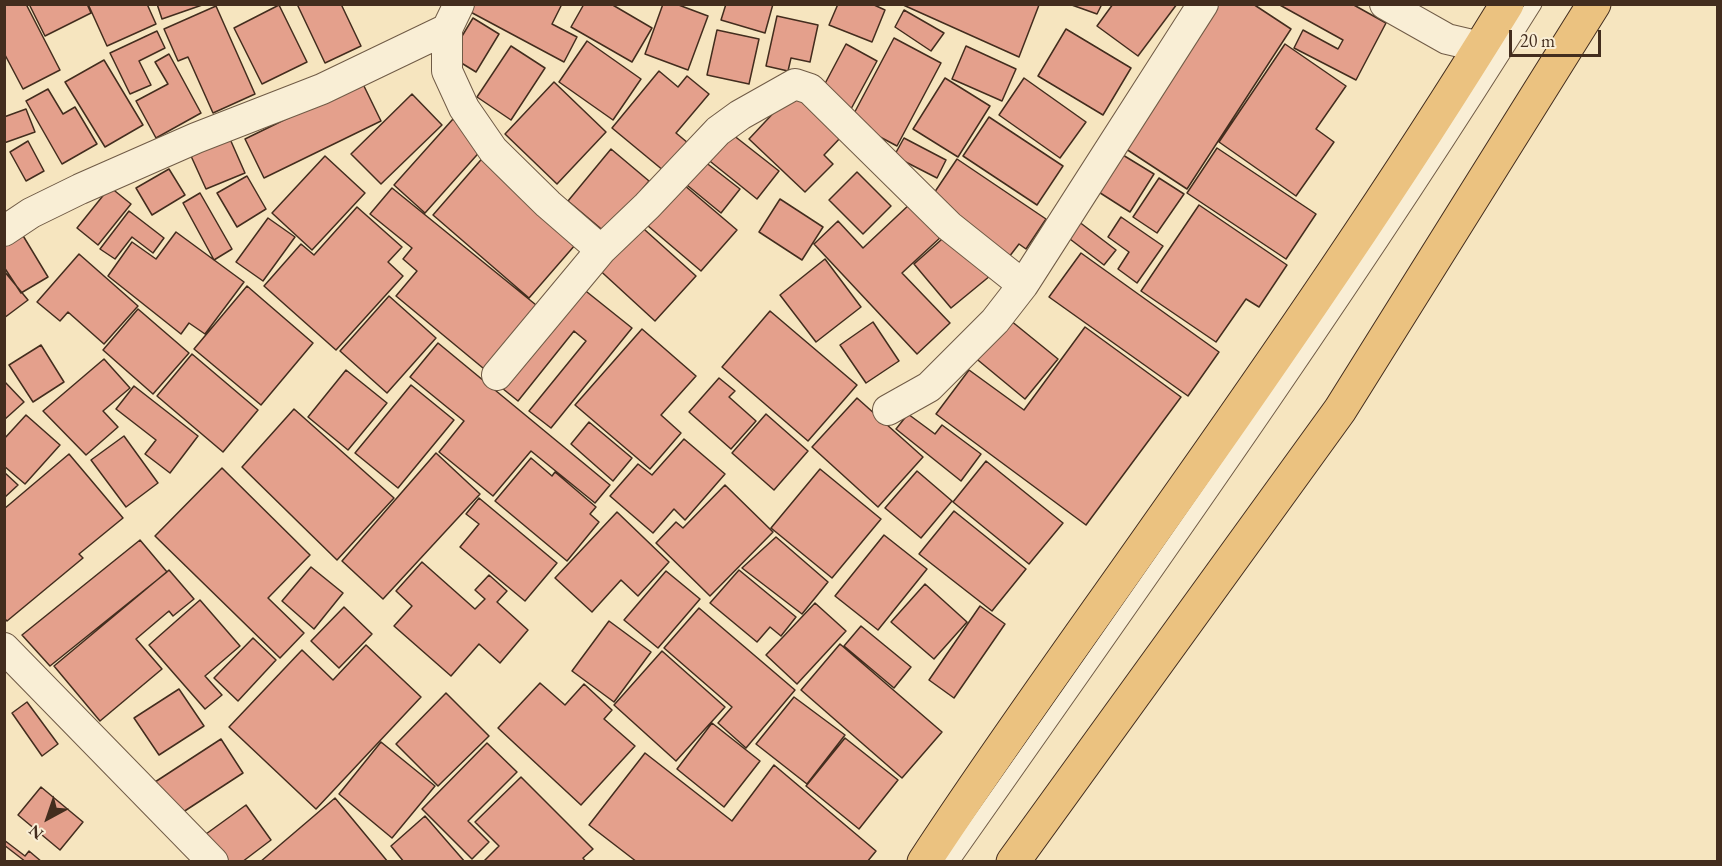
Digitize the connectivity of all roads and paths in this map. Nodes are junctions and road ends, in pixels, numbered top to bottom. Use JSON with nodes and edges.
{"nodes":[{"id":1,"x":1203,"y":4,"type":"edge"},
{"id":2,"x":1385,"y":4,"type":"edge"},
{"id":3,"x":1507,"y":4,"type":"edge"},
{"id":4,"x":1534,"y":4,"type":"edge"},
{"id":5,"x":1594,"y":4,"type":"edge"},
{"id":6,"x":453,"y":17,"type":"edge"},
{"id":7,"x":1481,"y":47,"type":"junction"},
{"id":8,"x":4,"y":231,"type":"edge"},
{"id":9,"x":601,"y":250,"type":"junction"},
{"id":10,"x":1023,"y":285,"type":"junction"},
{"id":11,"x":497,"y":375,"type":"dead end"},
{"id":12,"x":888,"y":410,"type":"dead end"},
{"id":13,"x":4,"y":648,"type":"edge"},
{"id":14,"x":213,"y":861,"type":"edge"},
{"id":15,"x":924,"y":861,"type":"edge"},
{"id":16,"x":951,"y":861,"type":"edge"},
{"id":17,"x":1013,"y":861,"type":"edge"}],
"edges":[{"from":1,"to":10,"type":"street"},
{"from":2,"to":7,"type":"street"},
{"from":3,"to":7,"type":"highway"},
{"from":4,"to":16,"type":"lane"},
{"from":5,"to":17,"type":"highway"},
{"from":6,"to":8,"type":"street"},
{"from":6,"to":9,"type":"street"},
{"from":7,"to":15,"type":"highway"},
{"from":9,"to":10,"type":"street"},
{"from":9,"to":11,"type":"street"},
{"from":10,"to":12,"type":"street"},
{"from":13,"to":14,"type":"street"}]}
